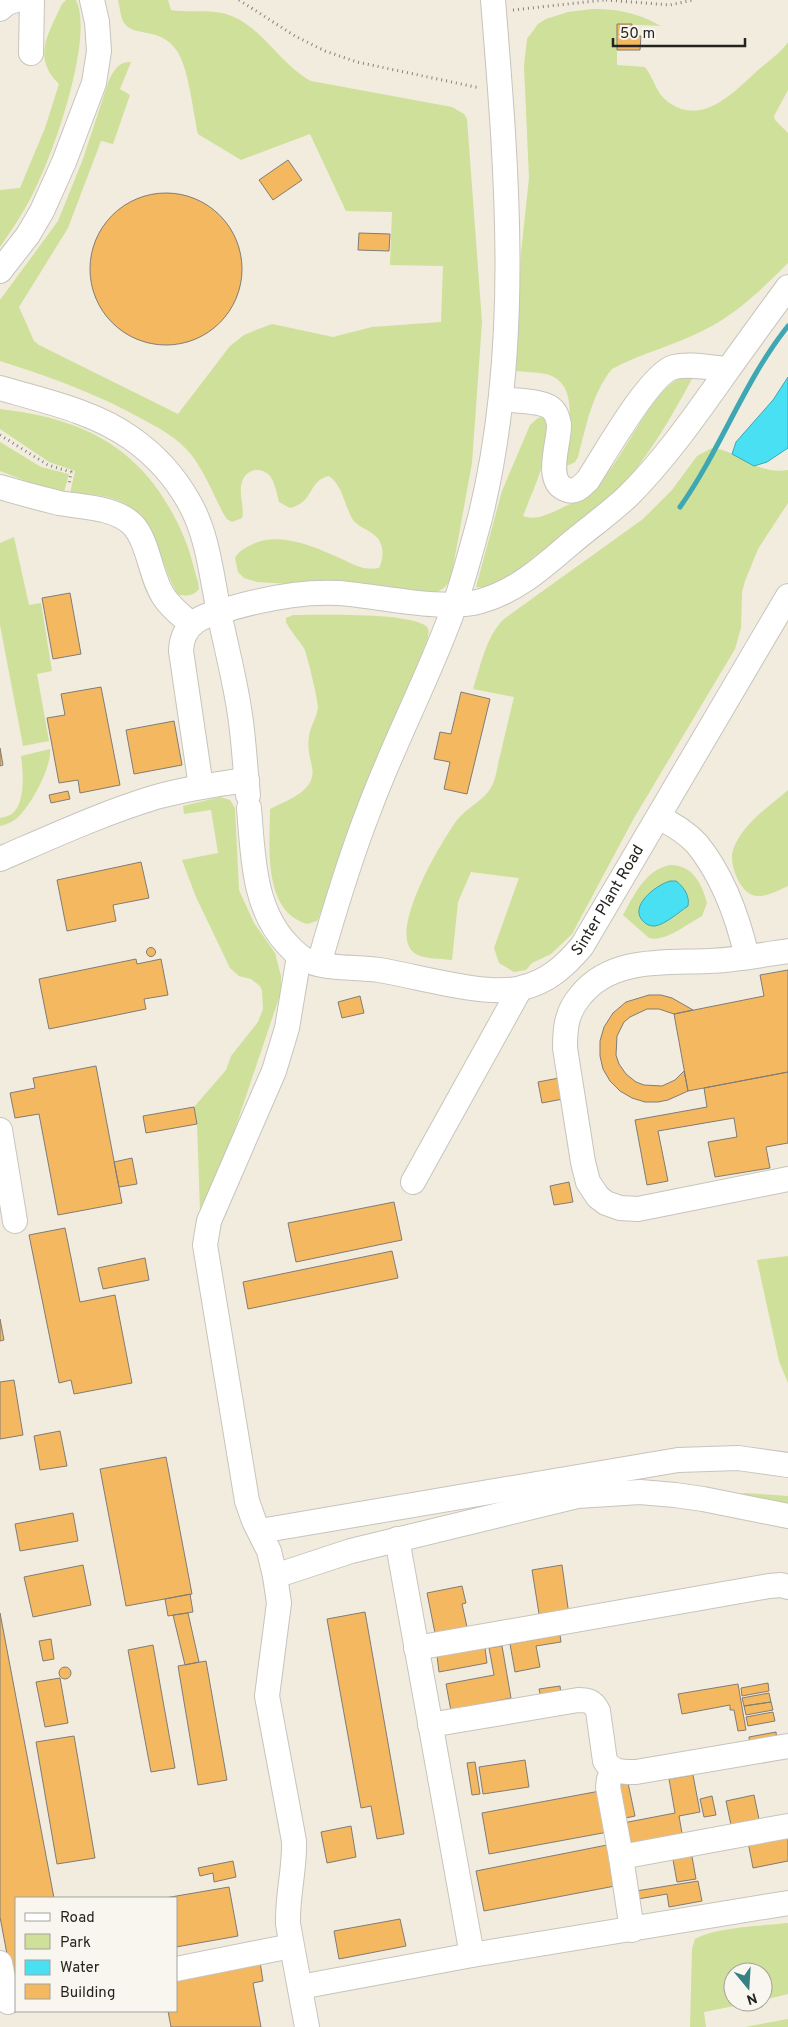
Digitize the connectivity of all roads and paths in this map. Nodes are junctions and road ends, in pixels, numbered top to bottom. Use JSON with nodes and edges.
{"nodes":[{"id":1,"x":16,"y":0,"type":"edge"},
{"id":2,"x":32,"y":0,"type":"edge"},
{"id":3,"x":92,"y":0,"type":"edge"},
{"id":4,"x":239,"y":0,"type":"edge"},
{"id":5,"x":605,"y":0,"type":"edge"},
{"id":6,"x":693,"y":0,"type":"edge"},
{"id":7,"x":493,"y":6,"type":"edge"},
{"id":8,"x":0,"y":9,"type":"edge"},
{"id":9,"x":31,"y":53,"type":"dead end"},
{"id":10,"x":500,"y":90,"type":"junction"},
{"id":11,"x":0,"y":271,"type":"edge"},
{"id":12,"x":788,"y":287,"type":"edge"},
{"id":13,"x":728,"y":369,"type":"junction"},
{"id":14,"x":0,"y":388,"type":"edge"},
{"id":15,"x":501,"y":399,"type":"junction"},
{"id":16,"x":0,"y":435,"type":"edge"},
{"id":17,"x":0,"y":487,"type":"edge"},
{"id":18,"x":64,"y":504,"type":"junction"},
{"id":19,"x":788,"y":596,"type":"edge"},
{"id":20,"x":455,"y":604,"type":"junction"},
{"id":21,"x":219,"y":611,"type":"junction"},
{"id":22,"x":191,"y":624,"type":"junction"},
{"id":23,"x":201,"y":787,"type":"junction"},
{"id":24,"x":248,"y":794,"type":"junction"},
{"id":25,"x":659,"y":817,"type":"junction"},
{"id":26,"x":0,"y":859,"type":"edge"},
{"id":27,"x":788,"y":951,"type":"edge"},
{"id":28,"x":748,"y":957,"type":"junction"},
{"id":29,"x":309,"y":960,"type":"junction"},
{"id":30,"x":520,"y":988,"type":"junction"},
{"id":31,"x":0,"y":1130,"type":"edge"},
{"id":32,"x":788,"y":1179,"type":"edge"},
{"id":33,"x":412,"y":1182,"type":"dead end"},
{"id":34,"x":15,"y":1221,"type":"dead end"},
{"id":35,"x":788,"y":1465,"type":"edge"},
{"id":36,"x":788,"y":1516,"type":"edge"},
{"id":37,"x":260,"y":1531,"type":"junction"},
{"id":38,"x":397,"y":1539,"type":"junction"},
{"id":39,"x":276,"y":1576,"type":"junction"},
{"id":40,"x":788,"y":1587,"type":"edge"},
{"id":41,"x":416,"y":1648,"type":"junction"},
{"id":42,"x":430,"y":1725,"type":"junction"},
{"id":43,"x":788,"y":1746,"type":"edge"},
{"id":44,"x":613,"y":1770,"type":"junction"},
{"id":45,"x":788,"y":1826,"type":"edge"},
{"id":46,"x":621,"y":1857,"type":"junction"},
{"id":47,"x":788,"y":1903,"type":"edge"},
{"id":48,"x":632,"y":1930,"type":"junction"},
{"id":49,"x":292,"y":1946,"type":"junction"},
{"id":50,"x":472,"y":1955,"type":"junction"},
{"id":51,"x":0,"y":1963,"type":"edge"},
{"id":52,"x":178,"y":1969,"type":"edge"},
{"id":53,"x":300,"y":1987,"type":"junction"},
{"id":54,"x":8,"y":2002,"type":"edge"},
{"id":55,"x":307,"y":2027,"type":"edge"}],
"edges":[{"from":1,"to":8,"type":"lane"},
{"from":2,"to":9,"type":"lane"},
{"from":3,"to":11,"type":"lane"},
{"from":4,"to":10,"type":"path"},
{"from":5,"to":6,"type":"path"},
{"from":5,"to":7,"type":"path"},
{"from":7,"to":10,"type":"lane"},
{"from":10,"to":15,"type":"lane"},
{"from":12,"to":13,"type":"lane"},
{"from":13,"to":15,"type":"lane"},
{"from":13,"to":20,"type":"lane"},
{"from":14,"to":21,"type":"lane"},
{"from":15,"to":20,"type":"lane"},
{"from":16,"to":18,"type":"path"},
{"from":17,"to":18,"type":"lane"},
{"from":18,"to":22,"type":"lane"},
{"from":19,"to":25,"type":"lane","name":"Sinter Plant Road"},
{"from":20,"to":21,"type":"lane"},
{"from":20,"to":29,"type":"lane"},
{"from":21,"to":22,"type":"lane"},
{"from":21,"to":24,"type":"lane"},
{"from":22,"to":23,"type":"lane"},
{"from":23,"to":24,"type":"lane"},
{"from":23,"to":26,"type":"lane"},
{"from":24,"to":29,"type":"lane"},
{"from":25,"to":28,"type":"lane"},
{"from":25,"to":30,"type":"lane","name":"Sinter Plant Road"},
{"from":27,"to":28,"type":"lane"},
{"from":28,"to":32,"type":"lane"},
{"from":29,"to":30,"type":"lane","name":"Sinter Plant Road"},
{"from":29,"to":37,"type":"lane"},
{"from":30,"to":33,"type":"lane"},
{"from":31,"to":34,"type":"lane"},
{"from":35,"to":37,"type":"lane"},
{"from":36,"to":38,"type":"lane"},
{"from":37,"to":39,"type":"lane"},
{"from":38,"to":39,"type":"lane"},
{"from":38,"to":41,"type":"lane"},
{"from":39,"to":49,"type":"lane"},
{"from":40,"to":41,"type":"lane"},
{"from":41,"to":42,"type":"lane"},
{"from":42,"to":44,"type":"lane"},
{"from":42,"to":50,"type":"lane"},
{"from":43,"to":44,"type":"lane"},
{"from":44,"to":46,"type":"lane"},
{"from":45,"to":46,"type":"lane"},
{"from":46,"to":48,"type":"lane"},
{"from":47,"to":48,"type":"lane"},
{"from":48,"to":50,"type":"lane"},
{"from":49,"to":52,"type":"lane"},
{"from":49,"to":53,"type":"lane"},
{"from":50,"to":53,"type":"lane"},
{"from":51,"to":54,"type":"lane"},
{"from":53,"to":55,"type":"lane"}]}
